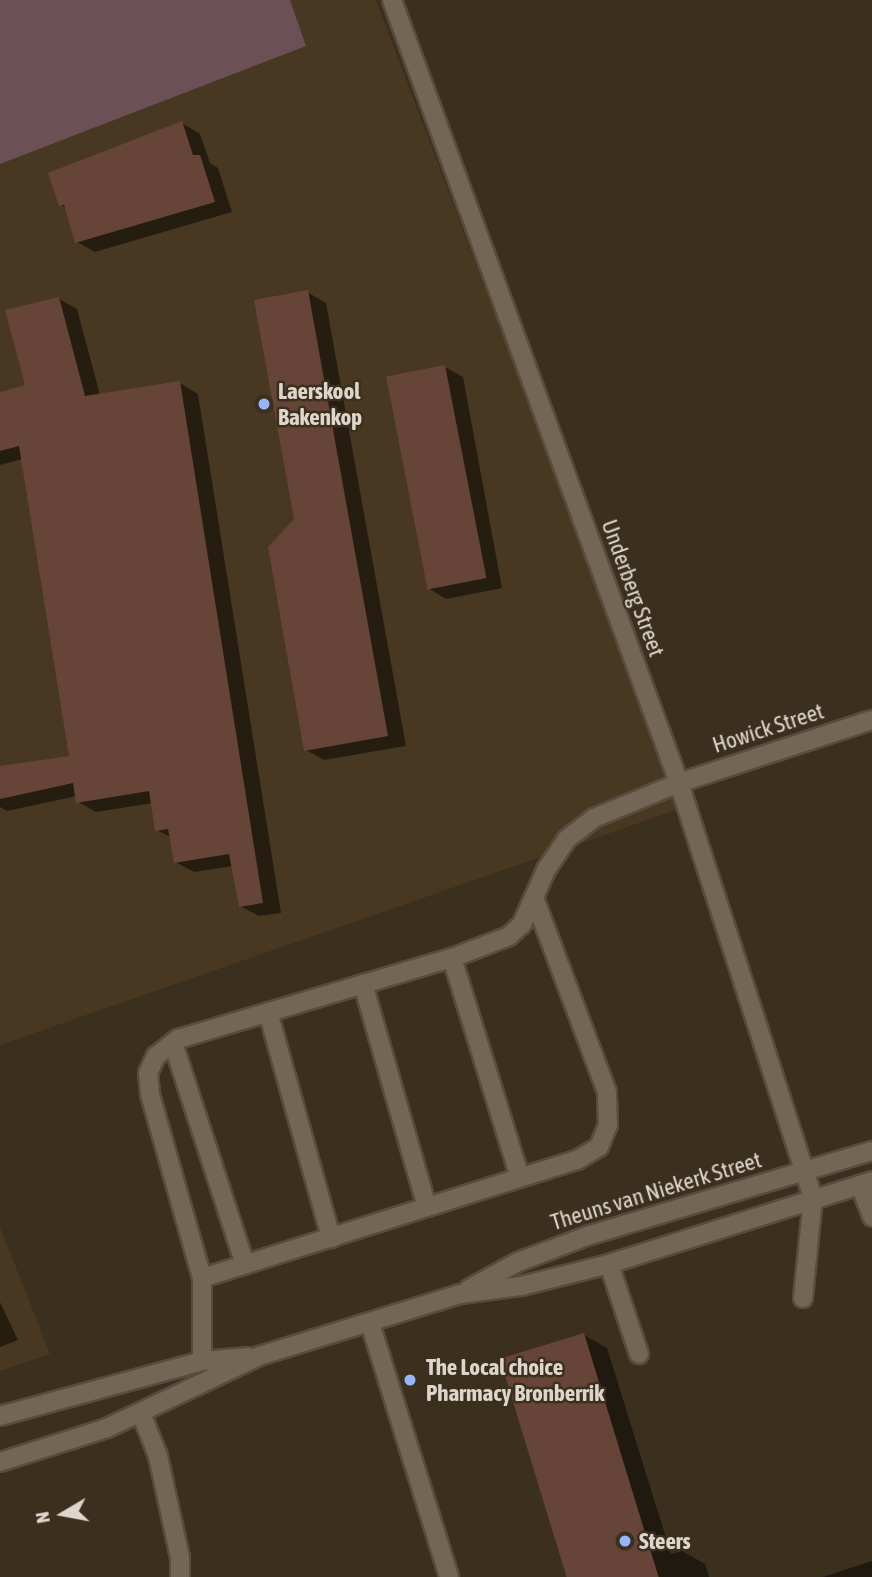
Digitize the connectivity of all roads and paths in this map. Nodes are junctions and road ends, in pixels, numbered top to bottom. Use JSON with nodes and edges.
{"nodes":[{"id":1,"x":392,"y":0,"type":"edge"},
{"id":2,"x":872,"y":720,"type":"edge"},
{"id":3,"x":679,"y":783,"type":"junction"},
{"id":4,"x":535,"y":900,"type":"junction"},
{"id":5,"x":452,"y":958,"type":"junction"},
{"id":6,"x":363,"y":984,"type":"junction"},
{"id":7,"x":268,"y":1012,"type":"junction"},
{"id":8,"x":173,"y":1043,"type":"junction"},
{"id":9,"x":872,"y":1151,"type":"edge"},
{"id":10,"x":804,"y":1171,"type":"junction"},
{"id":11,"x":520,"y":1178,"type":"junction"},
{"id":12,"x":866,"y":1183,"type":"edge"},
{"id":13,"x":813,"y":1198,"type":"junction"},
{"id":14,"x":427,"y":1207,"type":"junction"},
{"id":15,"x":872,"y":1217,"type":"edge"},
{"id":16,"x":331,"y":1238,"type":"junction"},
{"id":17,"x":609,"y":1264,"type":"junction"},
{"id":18,"x":245,"y":1265,"type":"junction"},
{"id":19,"x":202,"y":1278,"type":"junction"},
{"id":20,"x":461,"y":1294,"type":"junction"},
{"id":21,"x":803,"y":1298,"type":"dead end"},
{"id":22,"x":370,"y":1323,"type":"junction"},
{"id":23,"x":639,"y":1354,"type":"dead end"},
{"id":24,"x":259,"y":1356,"type":"junction"},
{"id":25,"x":202,"y":1361,"type":"junction"},
{"id":26,"x":141,"y":1413,"type":"junction"},
{"id":27,"x":0,"y":1416,"type":"edge"},
{"id":28,"x":0,"y":1462,"type":"edge"},
{"id":29,"x":180,"y":1577,"type":"edge"},
{"id":30,"x":449,"y":1577,"type":"edge"}],
"edges":[{"from":1,"to":3,"type":"street","name":"Underberg Street"},
{"from":2,"to":3,"type":"street","name":"Howick Street"},
{"from":3,"to":4,"type":"street","name":"Howick Street"},
{"from":3,"to":10,"type":"street","name":"Underberg Street"},
{"from":4,"to":5,"type":"street","name":"Howick Street"},
{"from":4,"to":11,"type":"street"},
{"from":5,"to":6,"type":"street","name":"Howick Street"},
{"from":5,"to":11,"type":"street"},
{"from":6,"to":7,"type":"street","name":"Howick Street"},
{"from":6,"to":14,"type":"street"},
{"from":7,"to":8,"type":"street","name":"Howick Street"},
{"from":7,"to":16,"type":"street"},
{"from":8,"to":18,"type":"street"},
{"from":8,"to":19,"type":"street"},
{"from":9,"to":10,"type":"street","name":"Theuns van Niekerk Street"},
{"from":10,"to":13,"type":"street","name":"Underberg Street"},
{"from":10,"to":20,"type":"street","name":"Theuns van Niekerk Street"},
{"from":11,"to":14,"type":"street"},
{"from":12,"to":13,"type":"street","name":"Theuns van Niekerk Street"},
{"from":12,"to":15,"type":"street"},
{"from":13,"to":17,"type":"street","name":"Theuns van Niekerk Street"},
{"from":13,"to":21,"type":"street"},
{"from":14,"to":16,"type":"street"},
{"from":16,"to":18,"type":"street"},
{"from":17,"to":20,"type":"street","name":"Theuns van Niekerk Street"},
{"from":17,"to":23,"type":"street"},
{"from":18,"to":19,"type":"street"},
{"from":19,"to":25,"type":"street"},
{"from":20,"to":22,"type":"street","name":"Theuns van Niekerk Street"},
{"from":22,"to":24,"type":"street","name":"Theuns van Niekerk Street"},
{"from":22,"to":30,"type":"street"},
{"from":24,"to":25,"type":"street","name":"Theuns van Niekerk Street"},
{"from":24,"to":26,"type":"street","name":"Theuns van Niekerk Street"},
{"from":25,"to":27,"type":"street","name":"Theuns van Niekerk Street"},
{"from":26,"to":28,"type":"street","name":"Theuns van Niekerk Street"},
{"from":26,"to":29,"type":"street"}]}
